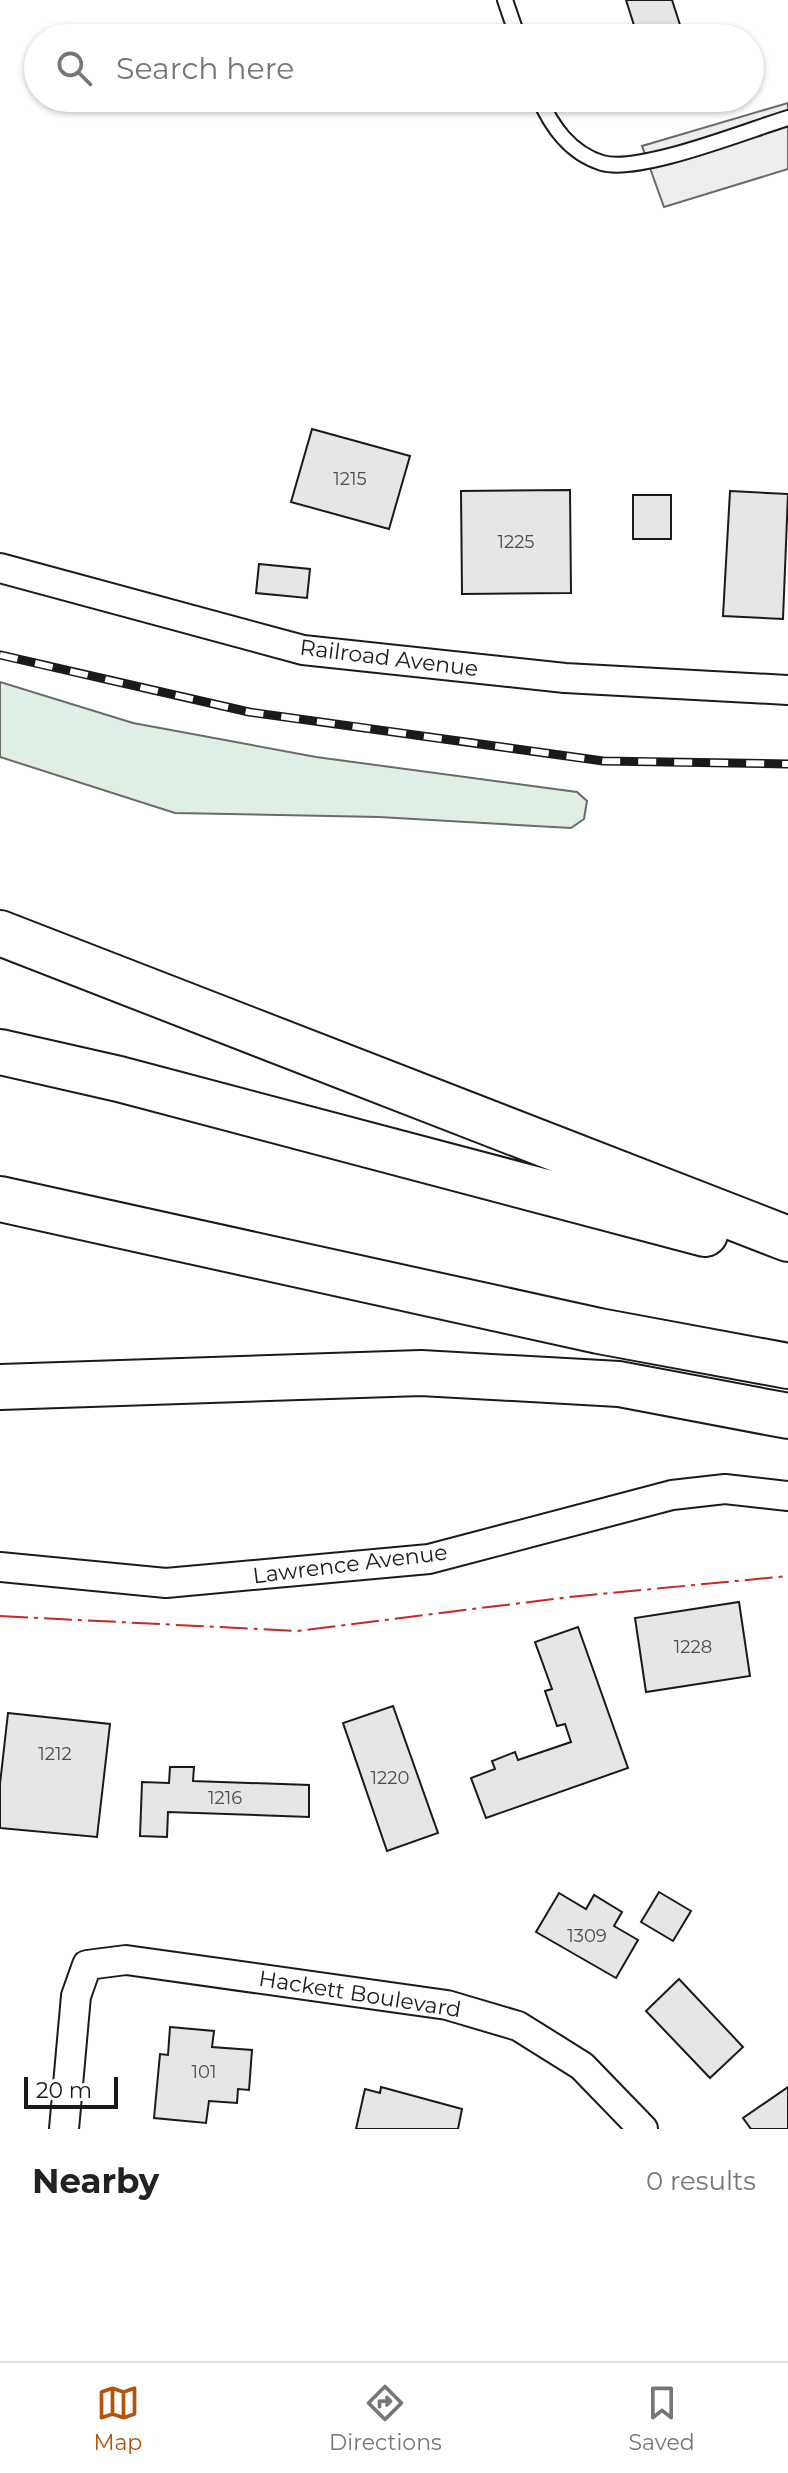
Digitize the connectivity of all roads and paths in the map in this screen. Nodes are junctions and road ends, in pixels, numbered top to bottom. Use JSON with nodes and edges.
{"nodes":[{"id":1,"x":505,"y":0,"type":"edge"},
{"id":2,"x":513,"y":24,"type":"edge"},
{"id":3,"x":546,"y":112,"type":"edge"},
{"id":4,"x":788,"y":118,"type":"edge"},
{"id":5,"x":0,"y":568,"type":"edge"},
{"id":6,"x":788,"y":690,"type":"edge"},
{"id":7,"x":0,"y":933,"type":"edge"},
{"id":8,"x":0,"y":1052,"type":"edge"},
{"id":9,"x":0,"y":1199,"type":"edge"},
{"id":10,"x":788,"y":1239,"type":"edge"},
{"id":11,"x":788,"y":1258,"type":"edge"},
{"id":12,"x":788,"y":1366,"type":"edge"},
{"id":13,"x":0,"y":1387,"type":"edge"},
{"id":14,"x":788,"y":1416,"type":"edge"},
{"id":15,"x":788,"y":1496,"type":"edge"},
{"id":16,"x":0,"y":1567,"type":"edge"},
{"id":17,"x":64,"y":2129,"type":"edge"},
{"id":18,"x":643,"y":2129,"type":"edge"}],
"edges":[{"from":1,"to":2,"type":"lane"},
{"from":3,"to":4,"type":"lane"},
{"from":5,"to":6,"type":"street","name":"Railroad Avenue"},
{"from":7,"to":10,"type":"main road"},
{"from":8,"to":11,"type":"main road"},
{"from":9,"to":12,"type":"main road"},
{"from":13,"to":14,"type":"main road"},
{"from":15,"to":16,"type":"street","name":"Lawrence Avenue"},
{"from":17,"to":18,"type":"street","name":"Hackett Boulevard"}]}
